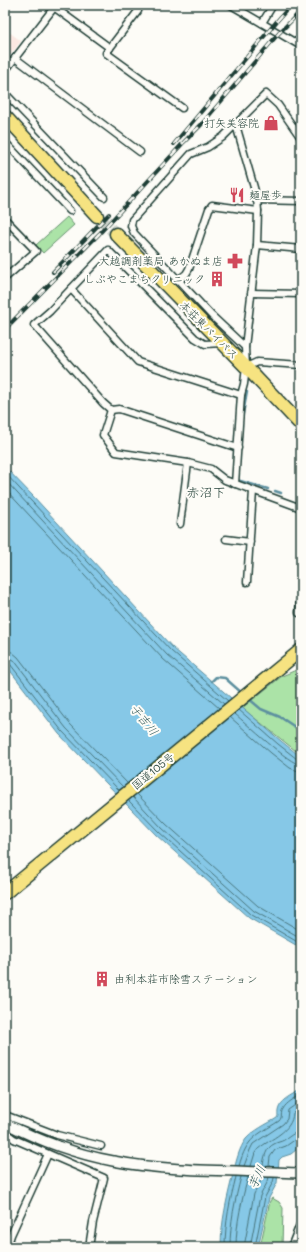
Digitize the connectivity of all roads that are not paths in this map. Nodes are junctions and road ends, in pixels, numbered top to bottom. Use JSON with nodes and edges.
{"nodes":[{"id":1,"x":139,"y":5,"type":"edge"},
{"id":2,"x":231,"y":5,"type":"edge"},
{"id":3,"x":273,"y":5,"type":"edge"},
{"id":4,"x":55,"y":6,"type":"edge"},
{"id":5,"x":262,"y":23,"type":"junction"},
{"id":6,"x":301,"y":46,"type":"edge"},
{"id":7,"x":110,"y":48,"type":"junction"},
{"id":8,"x":15,"y":58,"type":"junction"},
{"id":9,"x":5,"y":71,"type":"edge"},
{"id":10,"x":5,"y":93,"type":"edge"},
{"id":11,"x":182,"y":108,"type":"dead end"},
{"id":12,"x":5,"y":116,"type":"edge"},
{"id":13,"x":236,"y":125,"type":"junction"},
{"id":14,"x":301,"y":138,"type":"edge"},
{"id":15,"x":5,"y":142,"type":"edge"},
{"id":16,"x":140,"y":152,"type":"dead end"},
{"id":17,"x":104,"y":197,"type":"dead end"},
{"id":18,"x":256,"y":200,"type":"junction"},
{"id":19,"x":301,"y":200,"type":"edge"},
{"id":20,"x":70,"y":211,"type":"dead end"},
{"id":21,"x":258,"y":211,"type":"junction"},
{"id":22,"x":97,"y":216,"type":"tunnel mouth"},
{"id":23,"x":5,"y":219,"type":"edge"},
{"id":24,"x":116,"y":234,"type":"tunnel mouth"},
{"id":25,"x":257,"y":245,"type":"junction"},
{"id":26,"x":301,"y":249,"type":"edge"},
{"id":27,"x":5,"y":278,"type":"edge"},
{"id":28,"x":178,"y":280,"type":"junction"},
{"id":29,"x":71,"y":289,"type":"junction"},
{"id":30,"x":251,"y":293,"type":"junction"},
{"id":31,"x":301,"y":294,"type":"edge"},
{"id":32,"x":222,"y":343,"type":"junction"},
{"id":33,"x":245,"y":347,"type":"junction"},
{"id":34,"x":301,"y":365,"type":"edge"},
{"id":35,"x":246,"y":367,"type":"junction"},
{"id":36,"x":241,"y":395,"type":"junction"},
{"id":37,"x":111,"y":410,"type":"junction"},
{"id":38,"x":301,"y":425,"type":"edge"},
{"id":39,"x":238,"y":448,"type":"junction"},
{"id":40,"x":188,"y":463,"type":"junction"},
{"id":41,"x":235,"y":484,"type":"junction"},
{"id":42,"x":253,"y":491,"type":"junction"},
{"id":43,"x":301,"y":508,"type":"edge"},
{"id":44,"x":180,"y":524,"type":"dead end"},
{"id":45,"x":226,"y":539,"type":"dead end"},
{"id":46,"x":250,"y":542,"type":"junction"},
{"id":47,"x":247,"y":582,"type":"dead end"},
{"id":48,"x":301,"y":590,"type":"edge"},
{"id":49,"x":299,"y":613,"type":"dead end"},
{"id":50,"x":301,"y":650,"type":"edge"},
{"id":51,"x":5,"y":893,"type":"edge"},
{"id":52,"x":5,"y":1115,"type":"edge"},
{"id":53,"x":5,"y":1123,"type":"edge"},
{"id":54,"x":5,"y":1132,"type":"edge"},
{"id":55,"x":101,"y":1146,"type":"dead end"},
{"id":56,"x":48,"y":1154,"type":"junction"},
{"id":57,"x":301,"y":1173,"type":"edge"},
{"id":58,"x":300,"y":1226,"type":"edge"},
{"id":59,"x":7,"y":1247,"type":"edge"},
{"id":60,"x":89,"y":1247,"type":"edge"},
{"id":61,"x":290,"y":1247,"type":"edge"}],
"edges":[{"from":1,"to":7,"type":"street"},
{"from":2,"to":5,"type":"street"},
{"from":3,"to":5,"type":"street"},
{"from":4,"to":7,"type":"street"},
{"from":4,"to":8,"type":"street"},
{"from":5,"to":6,"type":"street"},
{"from":7,"to":11,"type":"street"},
{"from":8,"to":9,"type":"street"},
{"from":8,"to":16,"type":"street"},
{"from":10,"to":17,"type":"street"},
{"from":12,"to":22,"type":"highway"},
{"from":13,"to":14,"type":"street"},
{"from":13,"to":18,"type":"street"},
{"from":13,"to":28,"type":"street"},
{"from":15,"to":20,"type":"street"},
{"from":18,"to":19,"type":"street"},
{"from":18,"to":21,"type":"street"},
{"from":21,"to":25,"type":"street"},
{"from":21,"to":28,"type":"street"},
{"from":23,"to":27,"type":"street"},
{"from":24,"to":32,"type":"highway","name":"本荘東バイパス"},
{"from":25,"to":26,"type":"street"},
{"from":25,"to":30,"type":"street"},
{"from":28,"to":33,"type":"street"},
{"from":29,"to":32,"type":"street"},
{"from":29,"to":36,"type":"street"},
{"from":29,"to":37,"type":"street"},
{"from":30,"to":31,"type":"street"},
{"from":30,"to":33,"type":"street"},
{"from":32,"to":35,"type":"highway","name":"本荘東バイパス"},
{"from":33,"to":35,"type":"street"},
{"from":34,"to":35,"type":"street"},
{"from":35,"to":36,"type":"street"},
{"from":35,"to":38,"type":"highway","name":"本荘東バイパス"},
{"from":36,"to":39,"type":"street"},
{"from":37,"to":39,"type":"street"},
{"from":37,"to":40,"type":"street"},
{"from":39,"to":41,"type":"street"},
{"from":40,"to":41,"type":"street"},
{"from":40,"to":44,"type":"street"},
{"from":41,"to":42,"type":"street"},
{"from":42,"to":43,"type":"street"},
{"from":42,"to":46,"type":"street"},
{"from":45,"to":46,"type":"street"},
{"from":46,"to":47,"type":"street"},
{"from":48,"to":49,"type":"street"},
{"from":50,"to":51,"type":"highway","name":"国道105号"},
{"from":52,"to":55,"type":"street"},
{"from":53,"to":57,"type":"street"},
{"from":54,"to":56,"type":"street"},
{"from":56,"to":59,"type":"street"},
{"from":56,"to":60,"type":"street"},
{"from":58,"to":61,"type":"street"}]}
